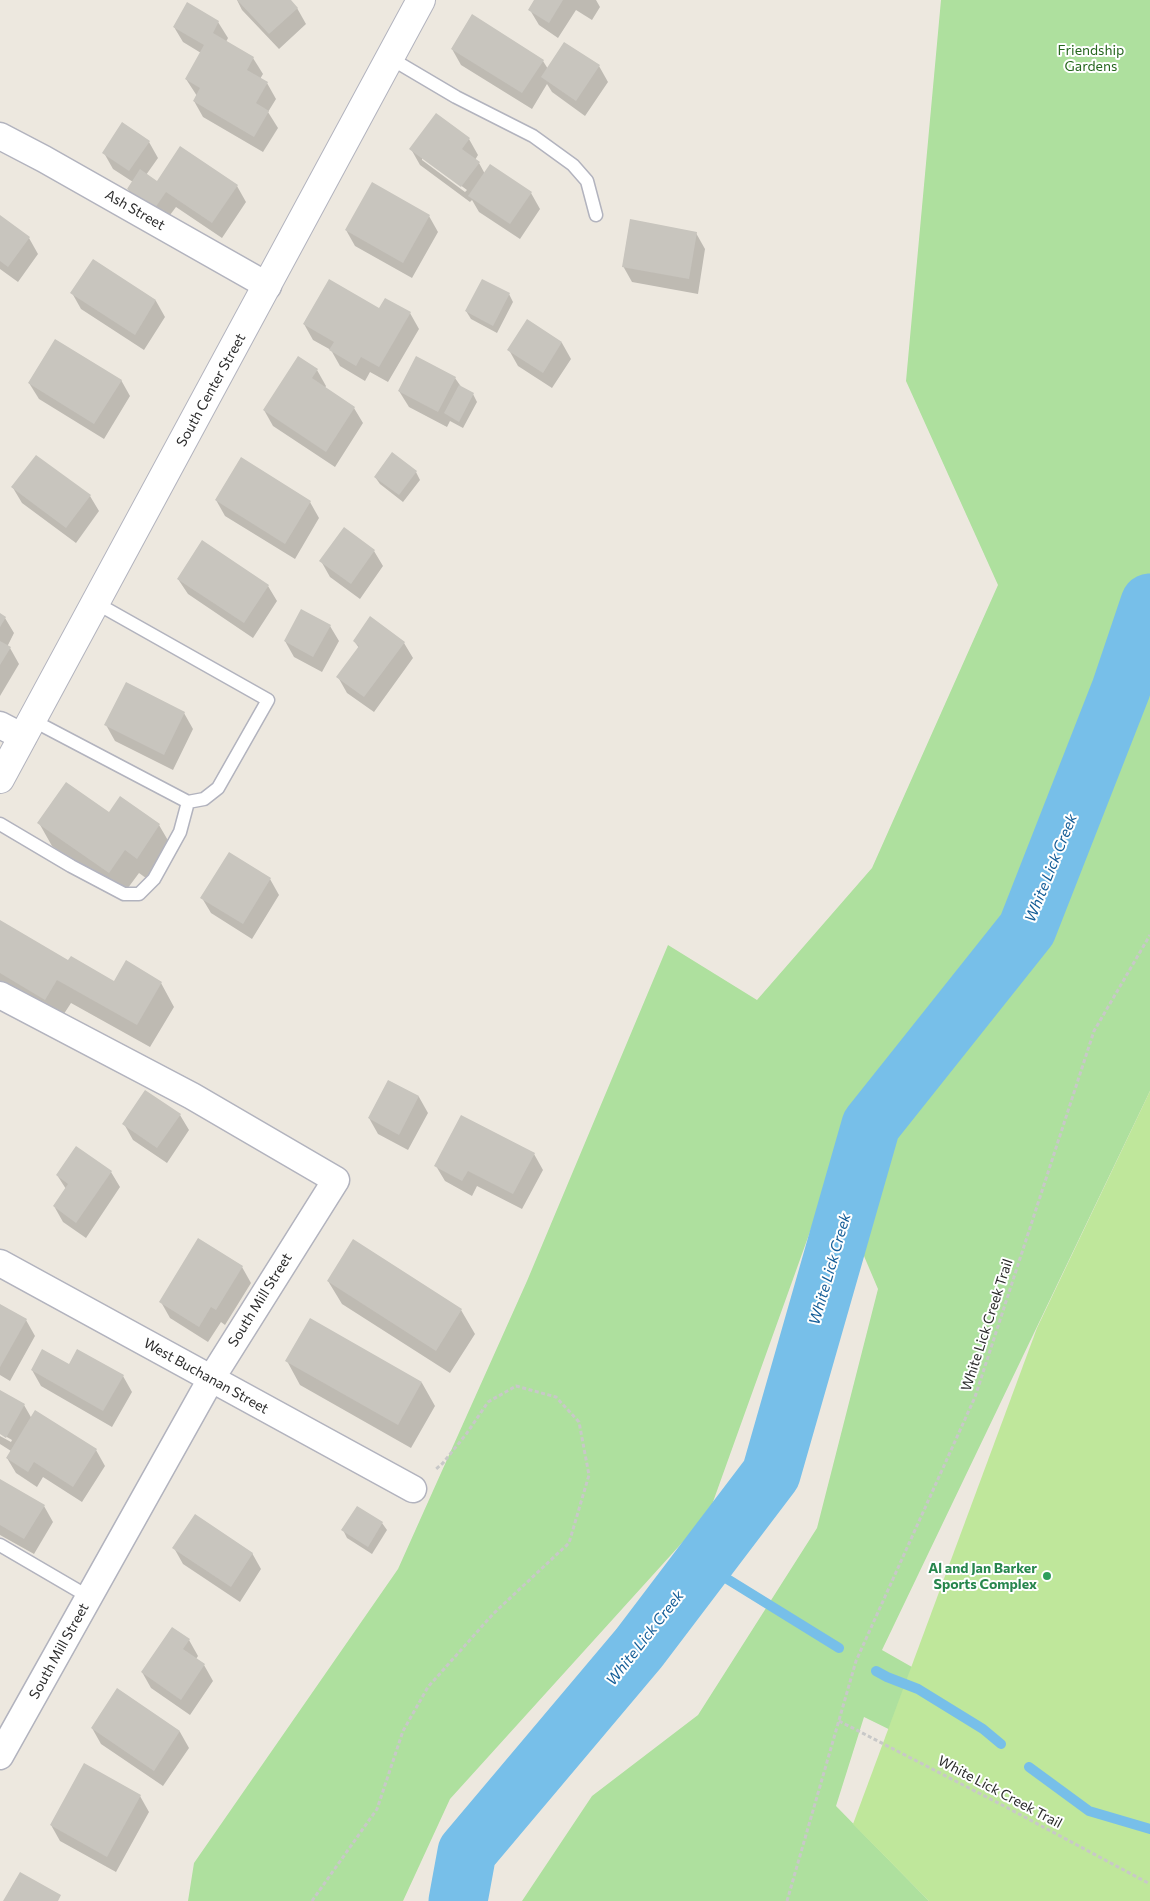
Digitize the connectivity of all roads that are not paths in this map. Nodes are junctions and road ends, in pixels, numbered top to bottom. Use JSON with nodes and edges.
{"nodes":[{"id":1,"x":421,"y":0,"type":"edge"},
{"id":2,"x":390,"y":58,"type":"junction"},
{"id":3,"x":0,"y":136,"type":"edge"},
{"id":4,"x":596,"y":215,"type":"dead end"},
{"id":5,"x":268,"y":286,"type":"junction"},
{"id":6,"x":96,"y":603,"type":"junction"},
{"id":7,"x":18,"y":727,"type":"edge"},
{"id":8,"x":0,"y":779,"type":"edge"},
{"id":9,"x":188,"y":802,"type":"junction"},
{"id":10,"x":0,"y":824,"type":"edge"},
{"id":11,"x":0,"y":994,"type":"edge"},
{"id":12,"x":0,"y":1263,"type":"edge"},
{"id":13,"x":211,"y":1379,"type":"junction"},
{"id":14,"x":412,"y":1489,"type":"road end"},
{"id":15,"x":0,"y":1545,"type":"edge"},
{"id":16,"x":89,"y":1597,"type":"junction"},
{"id":17,"x":0,"y":1756,"type":"edge"}],
"edges":[{"from":1,"to":2,"type":"main road","name":"South Center Street"},
{"from":2,"to":4,"type":"lane"},
{"from":2,"to":5,"type":"main road","name":"South Center Street"},
{"from":3,"to":5,"type":"street","name":"Ash Street"},
{"from":5,"to":6,"type":"main road","name":"South Center Street"},
{"from":6,"to":7,"type":"main road","name":"South Center Street"},
{"from":6,"to":9,"type":"lane"},
{"from":7,"to":8,"type":"main road","name":"South Center Street"},
{"from":7,"to":9,"type":"lane"},
{"from":9,"to":10,"type":"lane"},
{"from":11,"to":13,"type":"street","name":"South Mill Street"},
{"from":12,"to":13,"type":"street","name":"West Buchanan Street"},
{"from":13,"to":14,"type":"street","name":"West Buchanan Street"},
{"from":13,"to":16,"type":"street","name":"South Mill Street"},
{"from":15,"to":16,"type":"lane"},
{"from":16,"to":17,"type":"street","name":"South Mill Street"}]}
